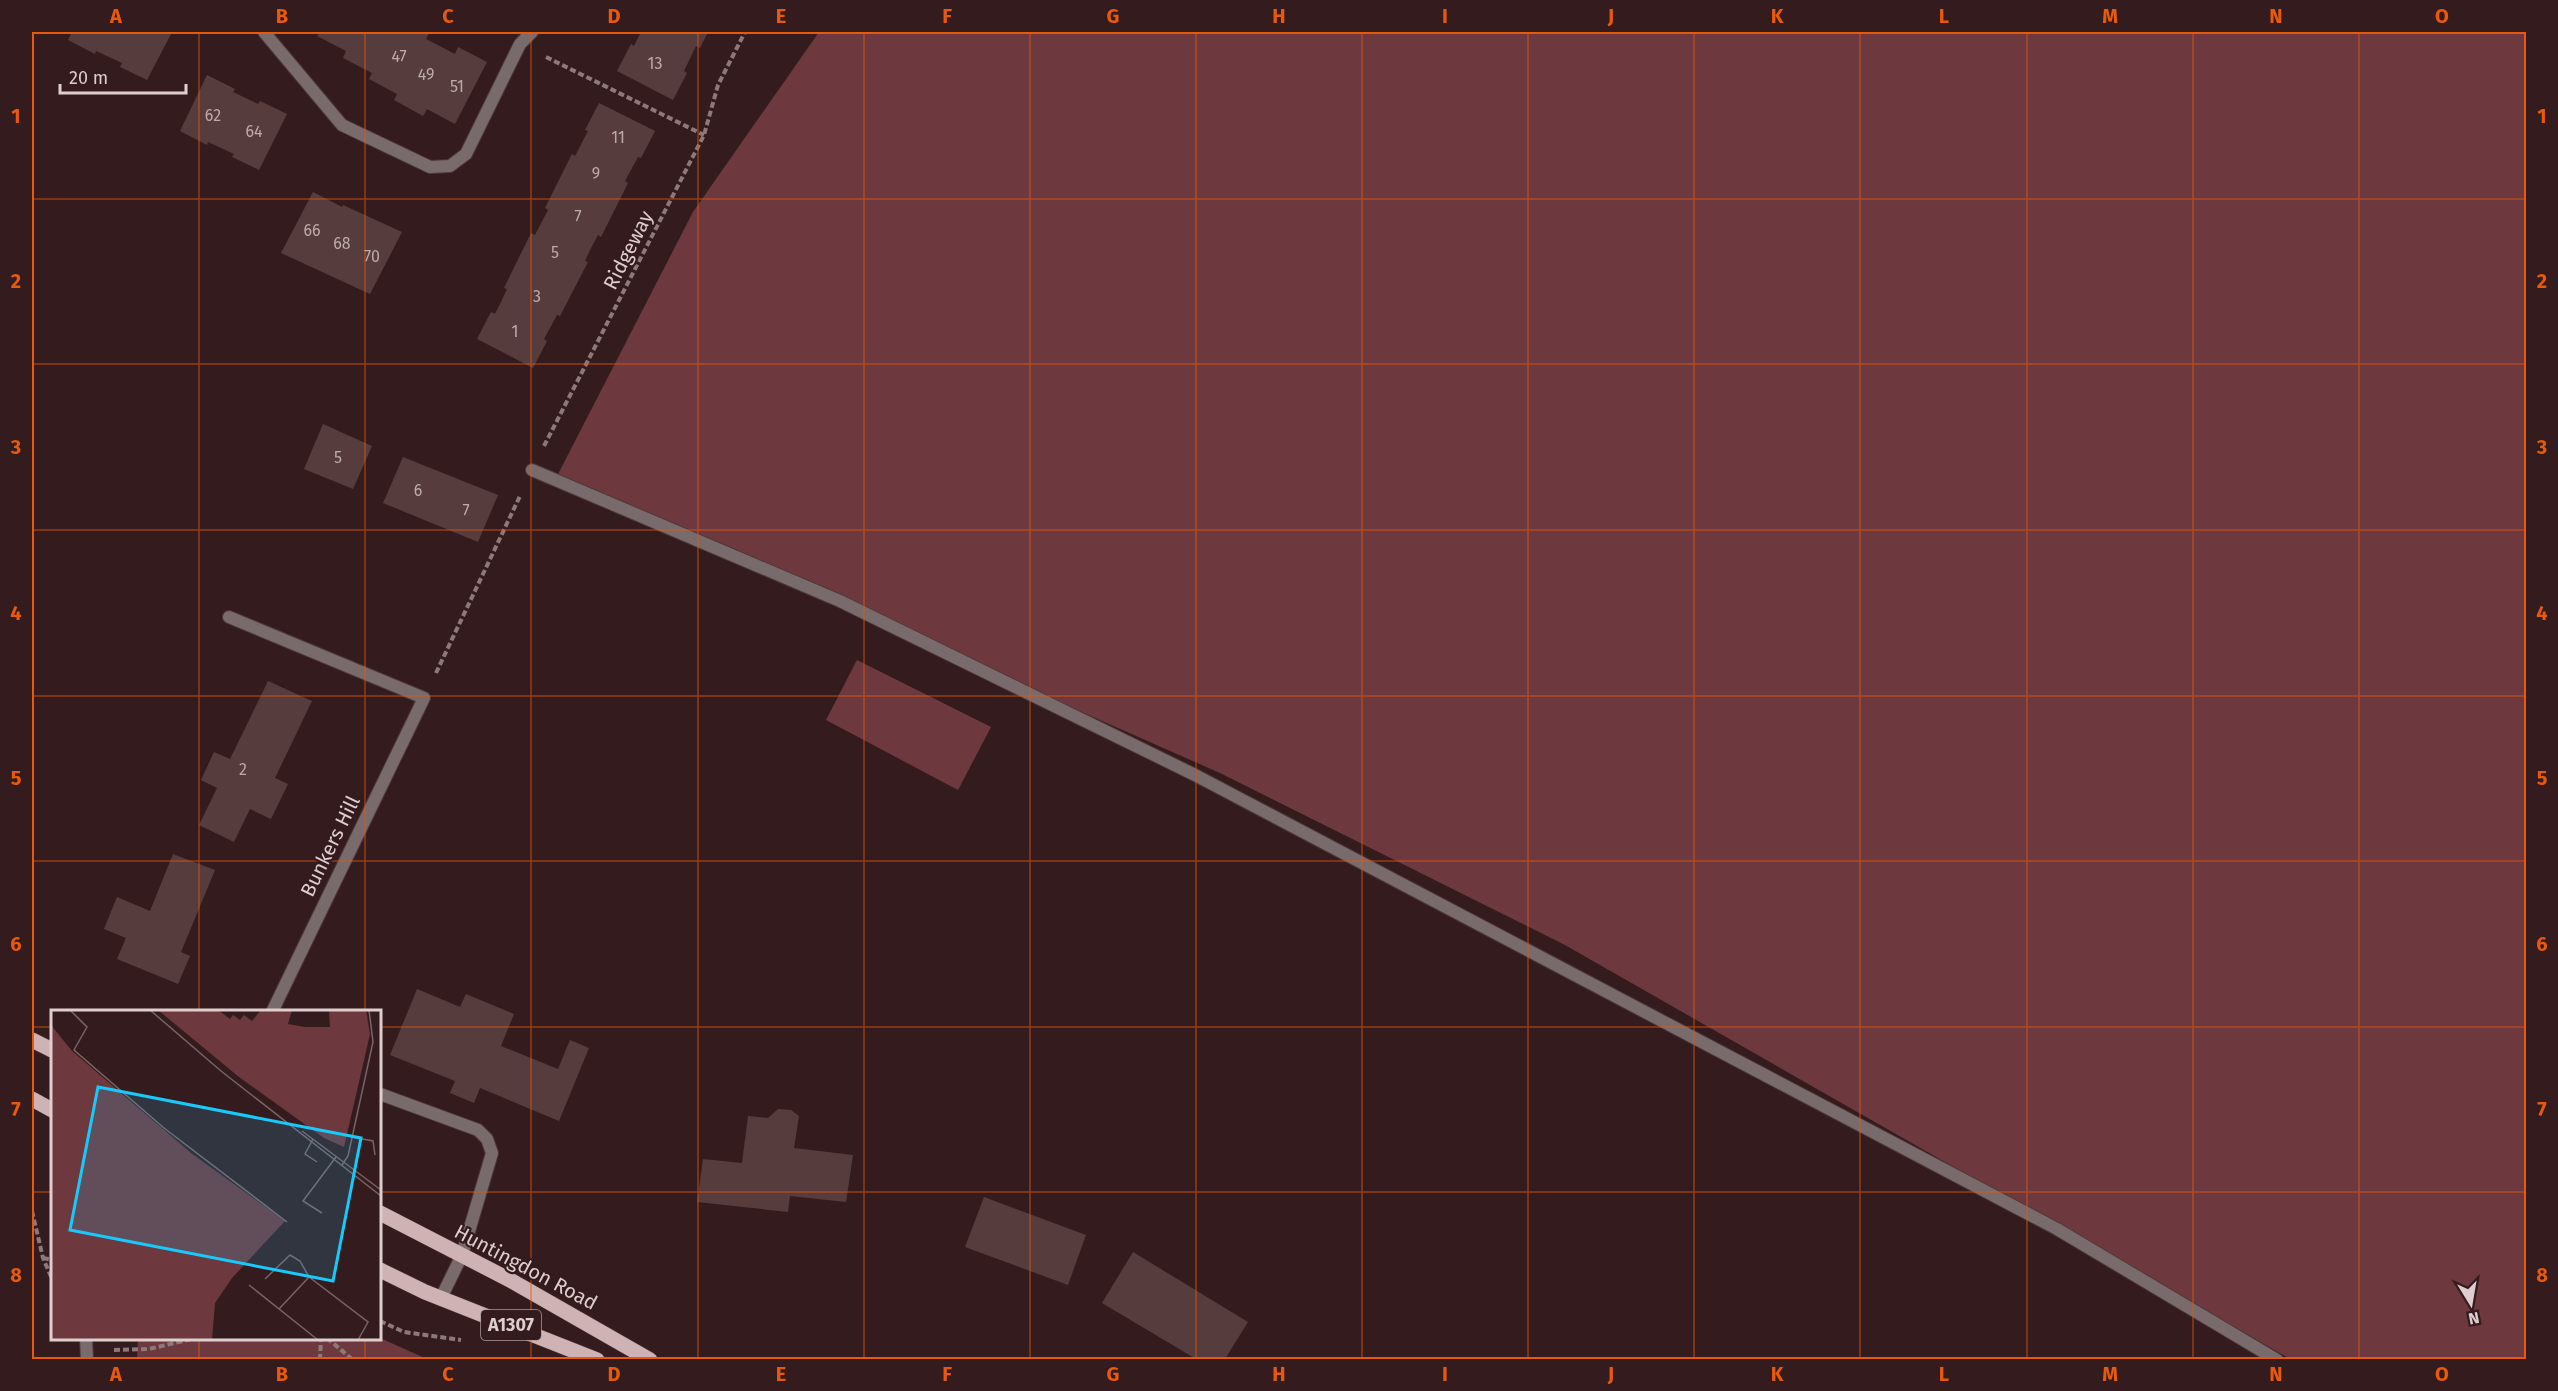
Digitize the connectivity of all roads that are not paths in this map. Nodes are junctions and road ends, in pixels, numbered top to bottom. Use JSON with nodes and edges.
{"nodes":[{"id":1,"x":264,"y":32,"type":"edge"},
{"id":2,"x":532,"y":32,"type":"edge"},
{"id":3,"x":530,"y":474,"type":"road end"},
{"id":4,"x":229,"y":617,"type":"dead end"},
{"id":5,"x":272,"y":1010,"type":"edge"},
{"id":6,"x":32,"y":1040,"type":"edge"},
{"id":7,"x":51,"y":1050,"type":"edge"},
{"id":8,"x":381,"y":1094,"type":"edge"},
{"id":9,"x":32,"y":1100,"type":"edge"},
{"id":10,"x":51,"y":1110,"type":"edge"},
{"id":11,"x":381,"y":1214,"type":"edge"},
{"id":12,"x":462,"y":1255,"type":"junction"},
{"id":13,"x":381,"y":1270,"type":"edge"},
{"id":14,"x":441,"y":1298,"type":"junction"},
{"id":15,"x":597,"y":1359,"type":"edge"},
{"id":16,"x":650,"y":1359,"type":"edge"},
{"id":17,"x":2277,"y":1359,"type":"edge"}],
"edges":[{"from":1,"to":2,"type":"street"},
{"from":3,"to":17,"type":"street"},
{"from":4,"to":5,"type":"street","name":"Bunkers Hill"},
{"from":6,"to":7,"type":"main road"},
{"from":8,"to":12,"type":"street"},
{"from":9,"to":10,"type":"main road"},
{"from":11,"to":12,"type":"main road","name":"Huntingdon Road","number":"A1307"},
{"from":12,"to":14,"type":"street"},
{"from":12,"to":16,"type":"main road","name":"Huntingdon Road","number":"A1307"},
{"from":13,"to":14,"type":"main road","number":"A1307"},
{"from":14,"to":15,"type":"main road","number":"A1307"}]}
